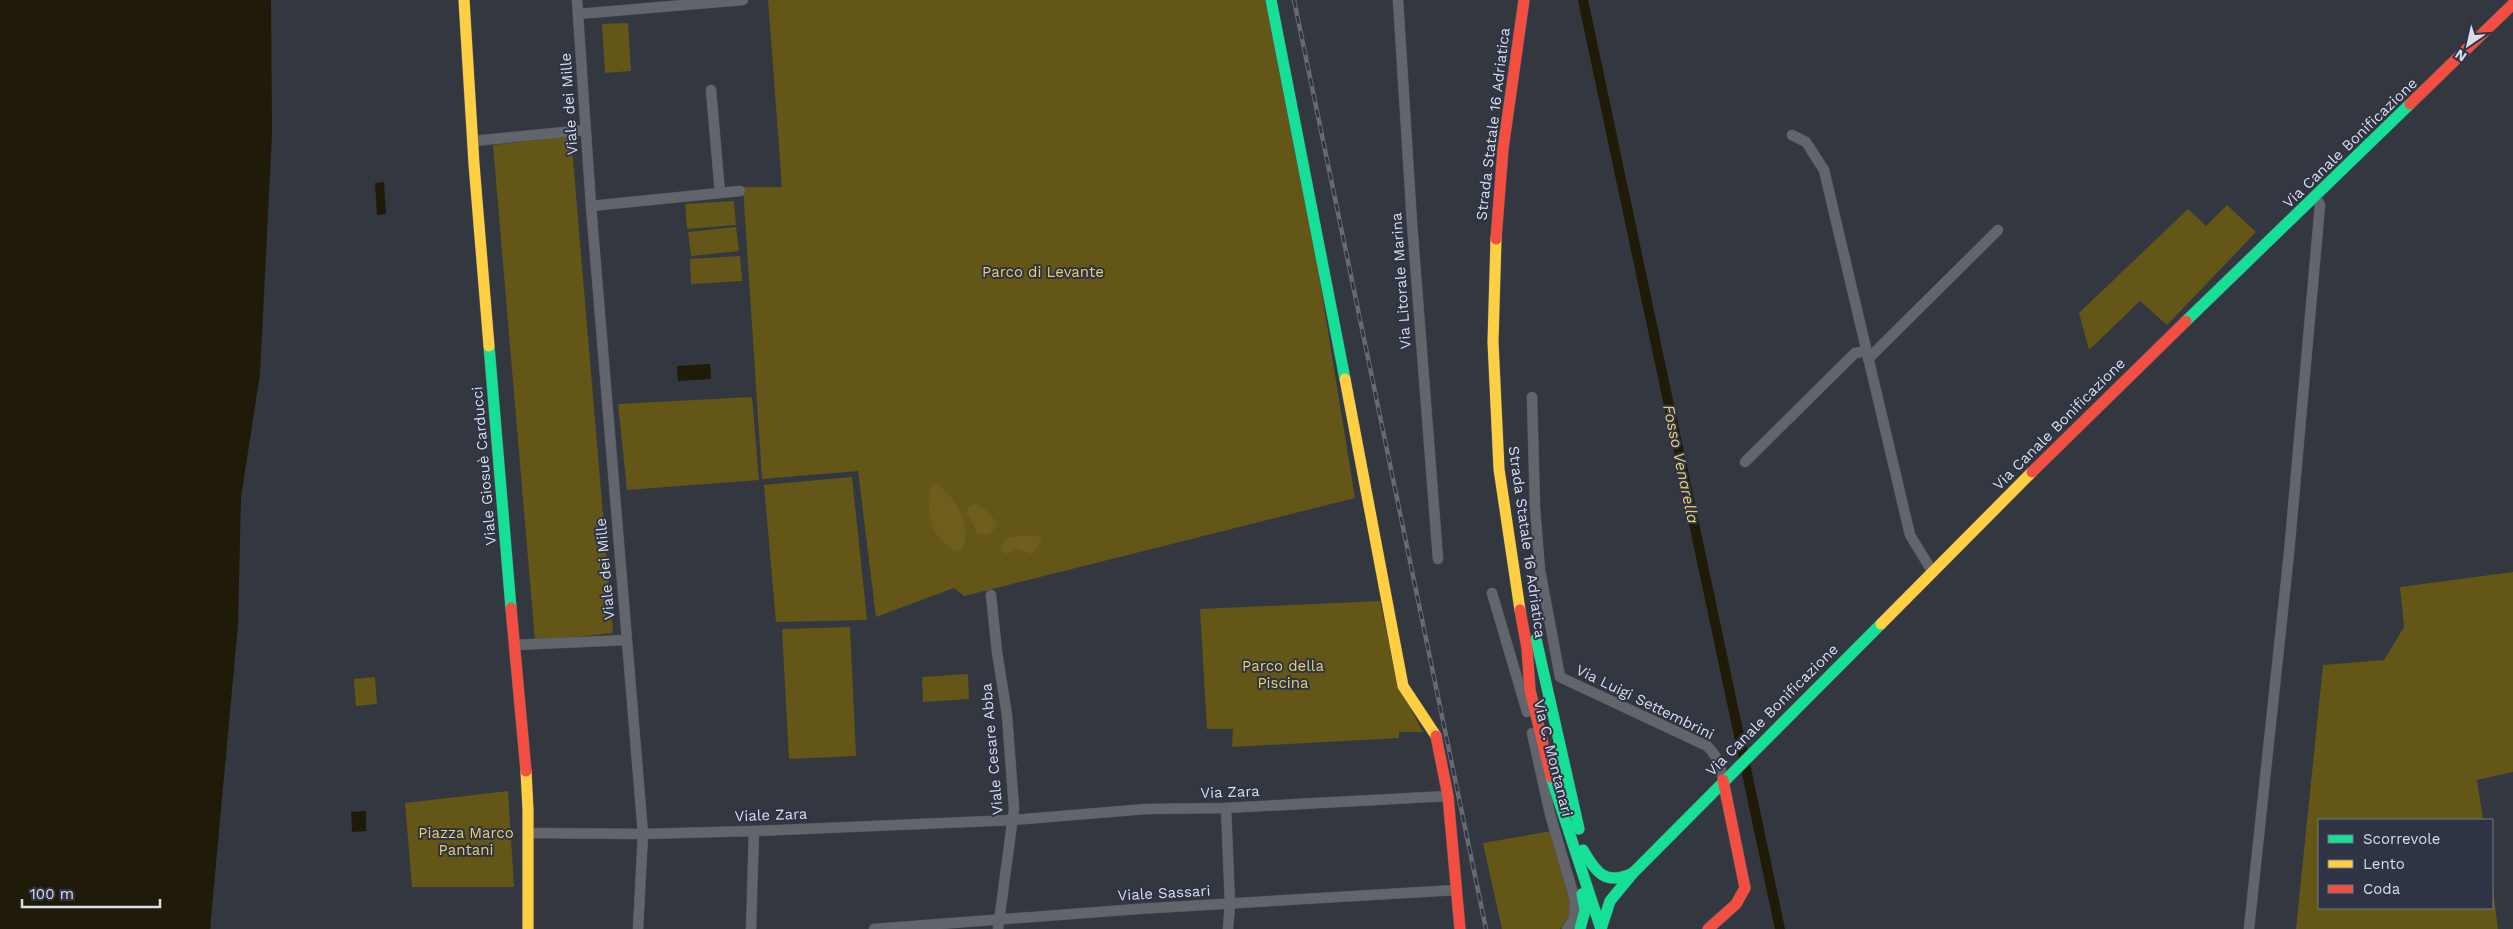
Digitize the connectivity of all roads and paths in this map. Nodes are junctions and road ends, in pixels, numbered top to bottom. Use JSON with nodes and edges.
{"nodes":[{"id":1,"x":464,"y":0,"type":"edge"},
{"id":2,"x":577,"y":0,"type":"edge"},
{"id":3,"x":743,"y":0,"type":"edge"},
{"id":4,"x":1271,"y":0,"type":"edge"},
{"id":5,"x":1398,"y":0,"type":"edge"},
{"id":6,"x":1524,"y":0,"type":"edge"},
{"id":7,"x":1535,"y":0,"type":"edge"},
{"id":8,"x":2513,"y":4,"type":"edge"},
{"id":9,"x":578,"y":14,"type":"junction"},
{"id":10,"x":711,"y":90,"type":"dead end"},
{"id":11,"x":585,"y":130,"type":"junction"},
{"id":12,"x":1792,"y":135,"type":"dead end"},
{"id":13,"x":473,"y":141,"type":"junction"},
{"id":14,"x":740,"y":191,"type":"dead end"},
{"id":15,"x":720,"y":193,"type":"junction"},
{"id":16,"x":2316,"y":197,"type":"junction"},
{"id":17,"x":590,"y":206,"type":"junction"},
{"id":18,"x":1998,"y":230,"type":"dead end"},
{"id":19,"x":1506,"y":291,"type":"dead end"},
{"id":20,"x":1867,"y":355,"type":"junction"},
{"id":21,"x":1532,"y":397,"type":"dead end"},
{"id":22,"x":1745,"y":462,"type":"dead end"},
{"id":23,"x":1514,"y":487,"type":"dead end"},
{"id":24,"x":1438,"y":559,"type":"dead end"},
{"id":25,"x":1932,"y":571,"type":"junction"},
{"id":26,"x":1492,"y":593,"type":"dead end"},
{"id":27,"x":991,"y":595,"type":"dead end"},
{"id":28,"x":626,"y":640,"type":"junction"},
{"id":29,"x":514,"y":646,"type":"junction"},
{"id":30,"x":1725,"y":779,"type":"junction"},
{"id":31,"x":1448,"y":796,"type":"junction"},
{"id":32,"x":1226,"y":808,"type":"junction"},
{"id":33,"x":1014,"y":820,"type":"junction"},
{"id":34,"x":754,"y":831,"type":"junction"},
{"id":35,"x":529,"y":832,"type":"junction"},
{"id":36,"x":643,"y":834,"type":"junction"},
{"id":37,"x":1573,"y":842,"type":"junction"},
{"id":38,"x":1583,"y":850,"type":"junction"},
{"id":39,"x":1633,"y":873,"type":"junction"},
{"id":40,"x":1456,"y":890,"type":"junction"},
{"id":41,"x":1230,"y":904,"type":"junction"},
{"id":42,"x":998,"y":925,"type":"edge"},
{"id":43,"x":528,"y":929,"type":"edge"},
{"id":44,"x":638,"y":929,"type":"edge"},
{"id":45,"x":751,"y":929,"type":"edge"},
{"id":46,"x":874,"y":929,"type":"edge"},
{"id":47,"x":1228,"y":929,"type":"edge"},
{"id":48,"x":1460,"y":929,"type":"edge"},
{"id":49,"x":1567,"y":929,"type":"edge"},
{"id":50,"x":1580,"y":929,"type":"edge"},
{"id":51,"x":1601,"y":929,"type":"edge"},
{"id":52,"x":1708,"y":929,"type":"edge"},
{"id":53,"x":2249,"y":929,"type":"edge"}],
"edges":[{"from":1,"to":13,"type":"main road","name":"Viale Giosuè Carducci"},
{"from":2,"to":9,"type":"street","name":"Viale dei Mille"},
{"from":3,"to":9,"type":"street"},
{"from":4,"to":31,"type":"main road"},
{"from":5,"to":24,"type":"street","name":"Via Litorale Marina"},
{"from":6,"to":37,"type":"main road","name":"Strada Statale 16 Adriatica"},
{"from":7,"to":19,"type":"main road","name":"Strada Statale 16 Adriatica"},
{"from":8,"to":16,"type":"main road","name":"Via Canale Bonificazione"},
{"from":9,"to":11,"type":"street","name":"Viale dei Mille"},
{"from":10,"to":15,"type":"street"},
{"from":11,"to":13,"type":"street"},
{"from":11,"to":17,"type":"street","name":"Viale dei Mille"},
{"from":12,"to":20,"type":"street"},
{"from":13,"to":29,"type":"main road","name":"Viale Giosuè Carducci"},
{"from":14,"to":15,"type":"street"},
{"from":15,"to":17,"type":"street"},
{"from":16,"to":25,"type":"main road","name":"Via Canale Bonificazione"},
{"from":16,"to":53,"type":"street"},
{"from":17,"to":28,"type":"street","name":"Viale dei Mille"},
{"from":18,"to":20,"type":"street"},
{"from":20,"to":22,"type":"street"},
{"from":20,"to":25,"type":"street"},
{"from":21,"to":30,"type":"street","name":"Via Luigi Settembrini"},
{"from":23,"to":38,"type":"main road","name":"Strada Statale 16 Adriatica"},
{"from":25,"to":30,"type":"main road","name":"Via Canale Bonificazione"},
{"from":26,"to":49,"type":"street","name":"Via C. Montanari"},
{"from":27,"to":33,"type":"street","name":"Viale Cesare Abba"},
{"from":28,"to":29,"type":"street"},
{"from":28,"to":36,"type":"street","name":"Viale dei Mille"},
{"from":29,"to":35,"type":"main road","name":"Viale Giosuè Carducci"},
{"from":30,"to":39,"type":"main road","name":"Via Canale Bonificazione"},
{"from":30,"to":52,"type":"main road","name":"Via Luigi Settembrini"},
{"from":31,"to":32,"type":"street","name":"Via Zara"},
{"from":31,"to":40,"type":"main road"},
{"from":32,"to":33,"type":"street","name":"Via Zara"},
{"from":32,"to":41,"type":"street"},
{"from":33,"to":34,"type":"street","name":"Viale Zara"},
{"from":33,"to":42,"type":"street","name":"Viale Cesare Abba"},
{"from":34,"to":36,"type":"street","name":"Viale Zara"},
{"from":34,"to":45,"type":"street"},
{"from":35,"to":36,"type":"street","name":"Viale Zara"},
{"from":35,"to":43,"type":"main road","name":"Viale Giosuè Carducci"},
{"from":36,"to":44,"type":"street","name":"Viale dei Mille"},
{"from":37,"to":38,"type":"main road","name":"Strada Statale 16 Adriatica"},
{"from":37,"to":50,"type":"main road"},
{"from":38,"to":39,"type":"main road"},
{"from":39,"to":51,"type":"main road","name":"Via Canale Bonificazione"},
{"from":40,"to":41,"type":"street","name":"Viale Sassari"},
{"from":40,"to":48,"type":"main road"},
{"from":41,"to":42,"type":"street","name":"Viale Sassari"},
{"from":41,"to":47,"type":"street"},
{"from":42,"to":46,"type":"street","name":"Viale Sassari"}]}
